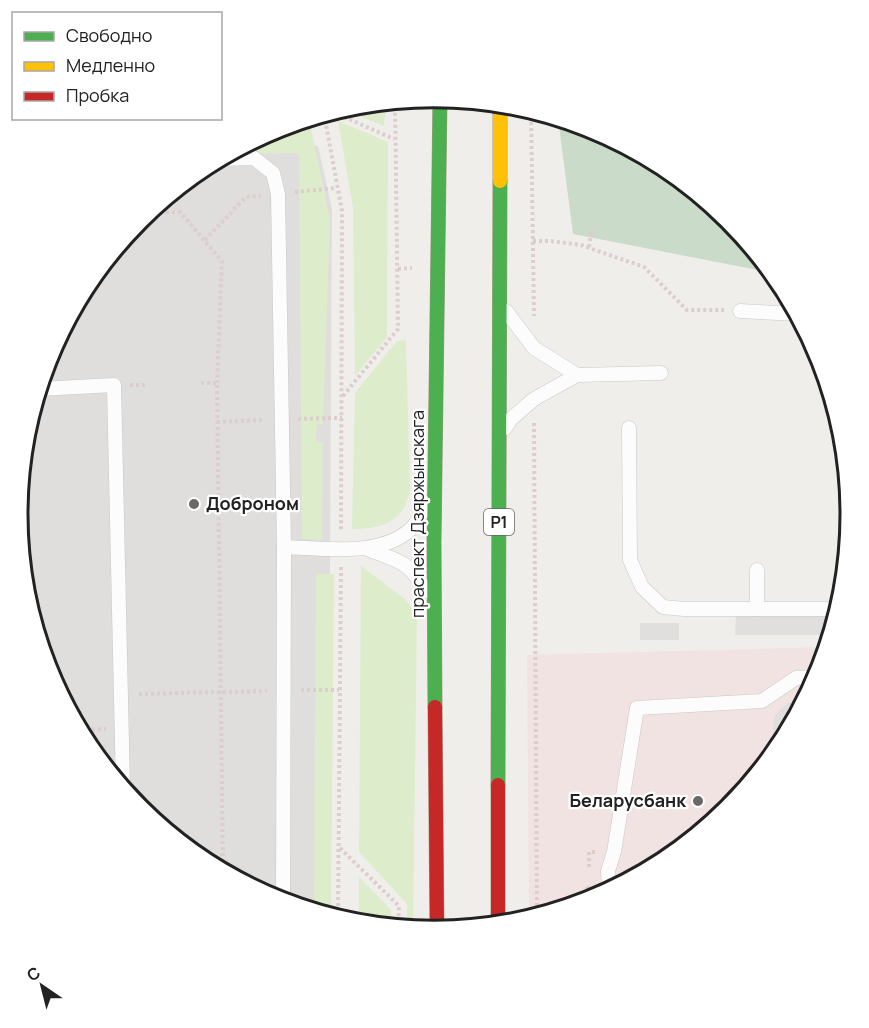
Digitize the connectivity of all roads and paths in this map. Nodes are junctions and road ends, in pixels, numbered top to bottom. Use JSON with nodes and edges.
{"nodes":[{"id":1,"x":440,"y":108,"type":"edge"},
{"id":2,"x":395,"y":110,"type":"edge"},
{"id":3,"x":501,"y":114,"type":"edge"},
{"id":4,"x":346,"y":118,"type":"edge"},
{"id":5,"x":531,"y":120,"type":"edge"},
{"id":6,"x":325,"y":123,"type":"edge"},
{"id":7,"x":394,"y":139,"type":"junction"},
{"id":8,"x":239,"y":158,"type":"edge"},
{"id":9,"x":336,"y":188,"type":"junction"},
{"id":10,"x":279,"y":194,"type":"junction"},
{"id":11,"x":163,"y":213,"type":"edge"},
{"id":12,"x":592,"y":227,"type":"dead end"},
{"id":13,"x":205,"y":240,"type":"junction"},
{"id":14,"x":533,"y":241,"type":"junction"},
{"id":15,"x":589,"y":248,"type":"junction"},
{"id":16,"x":500,"y":302,"type":"junction"},
{"id":17,"x":740,"y":310,"type":"joint"},
{"id":18,"x":787,"y":313,"type":"edge"},
{"id":19,"x":534,"y":348,"type":"junction"},
{"id":20,"x":661,"y":373,"type":"dead end"},
{"id":21,"x":577,"y":375,"type":"junction"},
{"id":22,"x":201,"y":383,"type":"dead end"},
{"id":23,"x":217,"y":383,"type":"junction"},
{"id":24,"x":48,"y":389,"type":"edge"},
{"id":25,"x":343,"y":397,"type":"junction"},
{"id":26,"x":534,"y":399,"type":"junction"},
{"id":27,"x":629,"y":428,"type":"dead end"},
{"id":28,"x":500,"y":434,"type":"junction"},
{"id":29,"x":435,"y":478,"type":"junction"},
{"id":30,"x":284,"y":547,"type":"junction"},
{"id":31,"x":341,"y":548,"type":"junction"},
{"id":32,"x":367,"y":549,"type":"junction"},
{"id":33,"x":757,"y":570,"type":"dead end"},
{"id":34,"x":757,"y":609,"type":"junction"},
{"id":35,"x":829,"y":609,"type":"edge"},
{"id":36,"x":436,"y":621,"type":"junction"},
{"id":37,"x":806,"y":678,"type":"edge"},
{"id":38,"x":339,"y":690,"type":"junction"},
{"id":39,"x":221,"y":691,"type":"junction"},
{"id":40,"x":284,"y":691,"type":"junction"},
{"id":41,"x":120,"y":695,"type":"junction"},
{"id":42,"x":121,"y":728,"type":"junction"},
{"id":43,"x":91,"y":729,"type":"edge"},
{"id":44,"x":123,"y":774,"type":"edge"},
{"id":45,"x":339,"y":847,"type":"junction"},
{"id":46,"x":223,"y":861,"type":"edge"},
{"id":47,"x":608,"y":881,"type":"edge"},
{"id":48,"x":283,"y":890,"type":"edge"},
{"id":49,"x":537,"y":907,"type":"edge"},
{"id":50,"x":338,"y":908,"type":"edge"},
{"id":51,"x":498,"y":915,"type":"edge"},
{"id":52,"x":398,"y":918,"type":"edge"},
{"id":53,"x":437,"y":920,"type":"edge"}],
"edges":[{"from":1,"to":29,"type":"main road","name":"праспект Дзяржынскага"},
{"from":2,"to":7,"type":"path"},
{"from":3,"to":16,"type":"main road","number":"Р1"},
{"from":4,"to":7,"type":"path"},
{"from":5,"to":14,"type":"path"},
{"from":6,"to":9,"type":"path"},
{"from":7,"to":25,"type":"path"},
{"from":8,"to":10,"type":"lane"},
{"from":9,"to":10,"type":"path"},
{"from":9,"to":25,"type":"path"},
{"from":10,"to":13,"type":"path"},
{"from":10,"to":30,"type":"lane"},
{"from":11,"to":13,"type":"path"},
{"from":12,"to":15,"type":"path"},
{"from":13,"to":23,"type":"path"},
{"from":14,"to":15,"type":"path"},
{"from":14,"to":19,"type":"path"},
{"from":15,"to":17,"type":"path"},
{"from":16,"to":19,"type":"lane"},
{"from":16,"to":28,"type":"main road","number":"Р1"},
{"from":17,"to":18,"type":"lane"},
{"from":19,"to":21,"type":"lane"},
{"from":20,"to":21,"type":"lane"},
{"from":21,"to":26,"type":"lane"},
{"from":22,"to":23,"type":"path"},
{"from":23,"to":39,"type":"path"},
{"from":24,"to":41,"type":"lane"},
{"from":25,"to":31,"type":"path"},
{"from":26,"to":28,"type":"lane"},
{"from":26,"to":49,"type":"path"},
{"from":27,"to":34,"type":"lane"},
{"from":28,"to":51,"type":"main road","number":"Р1"},
{"from":29,"to":32,"type":"lane"},
{"from":29,"to":36,"type":"main road","name":"праспект Дзяржынскага"},
{"from":30,"to":31,"type":"lane"},
{"from":30,"to":40,"type":"lane"},
{"from":31,"to":32,"type":"lane"},
{"from":31,"to":38,"type":"path"},
{"from":32,"to":36,"type":"lane"},
{"from":33,"to":34,"type":"lane"},
{"from":34,"to":35,"type":"lane"},
{"from":36,"to":53,"type":"main road","name":"праспект Дзяржынскага"},
{"from":37,"to":47,"type":"lane"},
{"from":38,"to":40,"type":"path"},
{"from":38,"to":45,"type":"path"},
{"from":39,"to":40,"type":"path"},
{"from":39,"to":41,"type":"path"},
{"from":39,"to":46,"type":"path"},
{"from":40,"to":48,"type":"lane"},
{"from":41,"to":42,"type":"lane"},
{"from":42,"to":43,"type":"path"},
{"from":42,"to":44,"type":"lane"},
{"from":45,"to":50,"type":"path"},
{"from":45,"to":52,"type":"path"}]}
